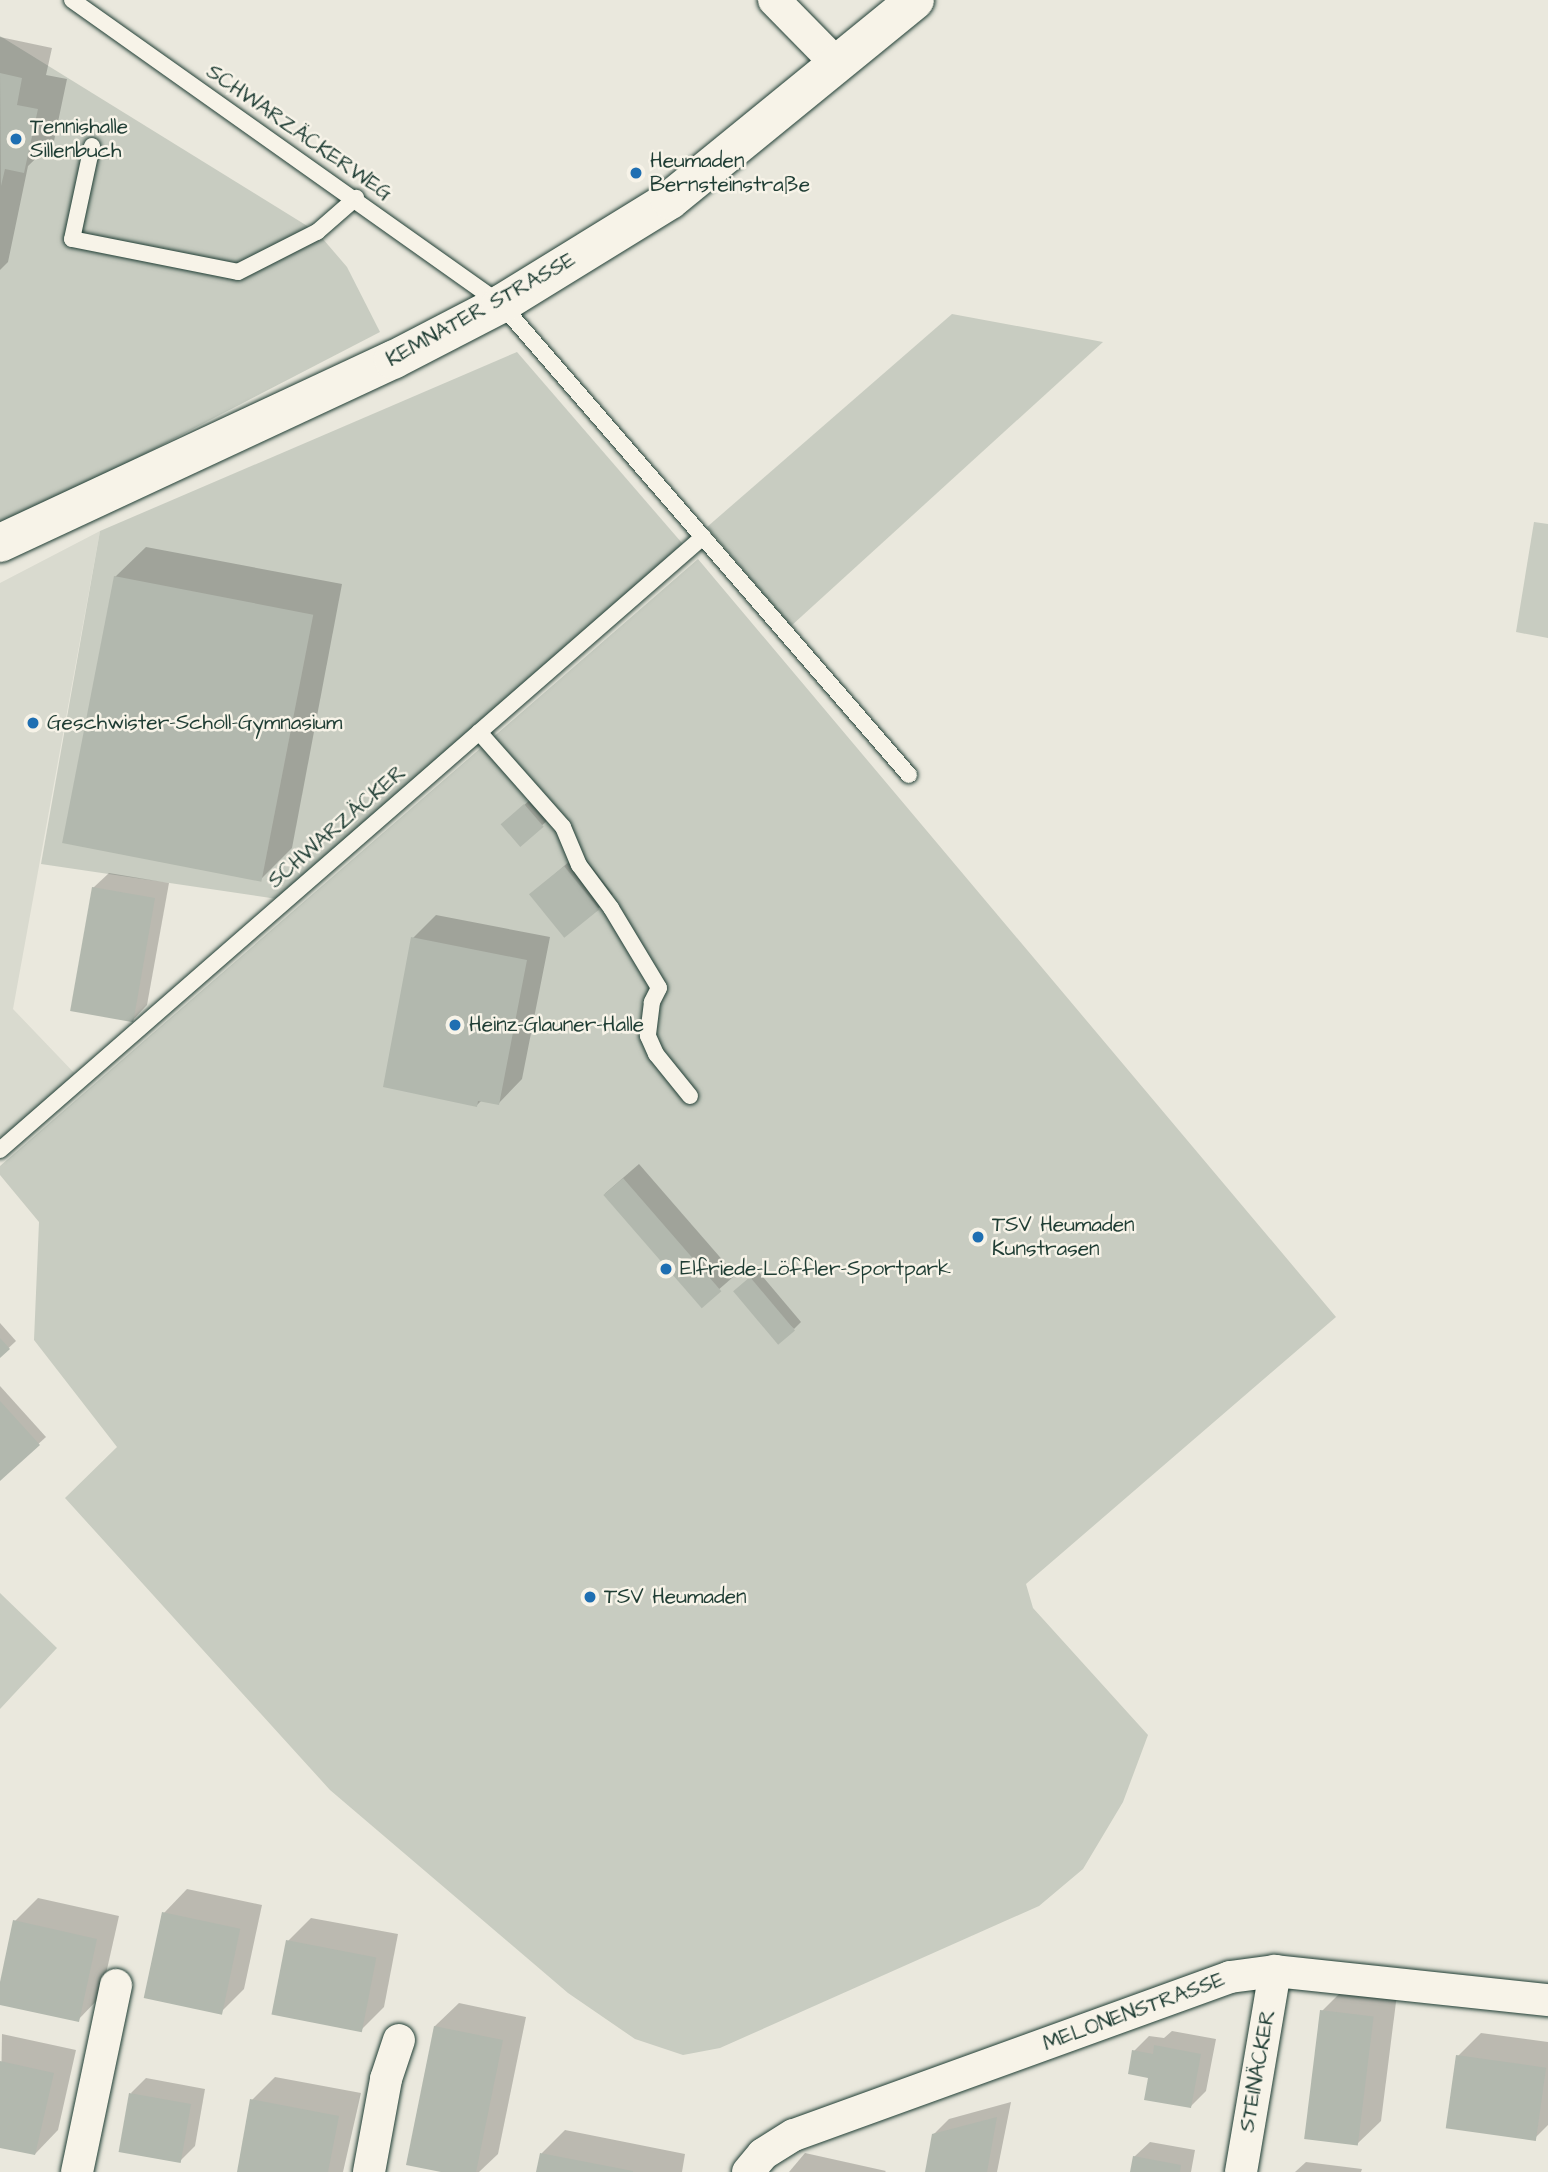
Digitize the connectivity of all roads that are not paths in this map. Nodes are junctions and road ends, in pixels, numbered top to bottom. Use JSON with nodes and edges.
{"nodes":[{"id":1,"x":72,"y":0,"type":"edge"},
{"id":2,"x":774,"y":0,"type":"edge"},
{"id":3,"x":915,"y":0,"type":"edge"},
{"id":4,"x":836,"y":63,"type":"junction"},
{"id":5,"x":92,"y":146,"type":"dead end"},
{"id":6,"x":356,"y":198,"type":"junction"},
{"id":7,"x":500,"y":304,"type":"junction"},
{"id":8,"x":703,"y":537,"type":"junction"},
{"id":9,"x":0,"y":543,"type":"edge"},
{"id":10,"x":479,"y":732,"type":"junction"},
{"id":11,"x":909,"y":775,"type":"dead end"},
{"id":12,"x":690,"y":1096,"type":"dead end"},
{"id":13,"x":0,"y":1150,"type":"edge"},
{"id":14,"x":1275,"y":1970,"type":"junction"},
{"id":15,"x":116,"y":1985,"type":"dead end"},
{"id":16,"x":1548,"y":2000,"type":"edge"},
{"id":17,"x":399,"y":2040,"type":"dead end"},
{"id":18,"x":76,"y":2172,"type":"edge"},
{"id":19,"x":369,"y":2172,"type":"edge"},
{"id":20,"x":748,"y":2172,"type":"edge"},
{"id":21,"x":1241,"y":2172,"type":"edge"}],
"edges":[{"from":1,"to":6,"type":"lane","name":"SCHWARZÄCKERWEG"},
{"from":2,"to":4,"type":"street"},
{"from":3,"to":4,"type":"street","name":"KEMNATER STRASSE"},
{"from":4,"to":7,"type":"street","name":"KEMNATER STRASSE"},
{"from":5,"to":6,"type":"lane"},
{"from":6,"to":7,"type":"lane","name":"SCHWARZÄCKERWEG"},
{"from":7,"to":8,"type":"lane","name":"SCHWARZÄCKERWEG"},
{"from":7,"to":9,"type":"street","name":"KEMNATER STRASSE"},
{"from":8,"to":10,"type":"lane","name":"SCHWARZÄCKER"},
{"from":8,"to":11,"type":"lane","name":"SCHWARZÄCKERWEG"},
{"from":10,"to":12,"type":"lane"},
{"from":10,"to":13,"type":"lane","name":"SCHWARZÄCKER"},
{"from":14,"to":16,"type":"street","name":"MELONENSTRASSE"},
{"from":14,"to":20,"type":"street","name":"MELONENSTRASSE"},
{"from":14,"to":21,"type":"street","name":"STEINÄCKER"},
{"from":15,"to":18,"type":"street"},
{"from":17,"to":19,"type":"street"}]}
